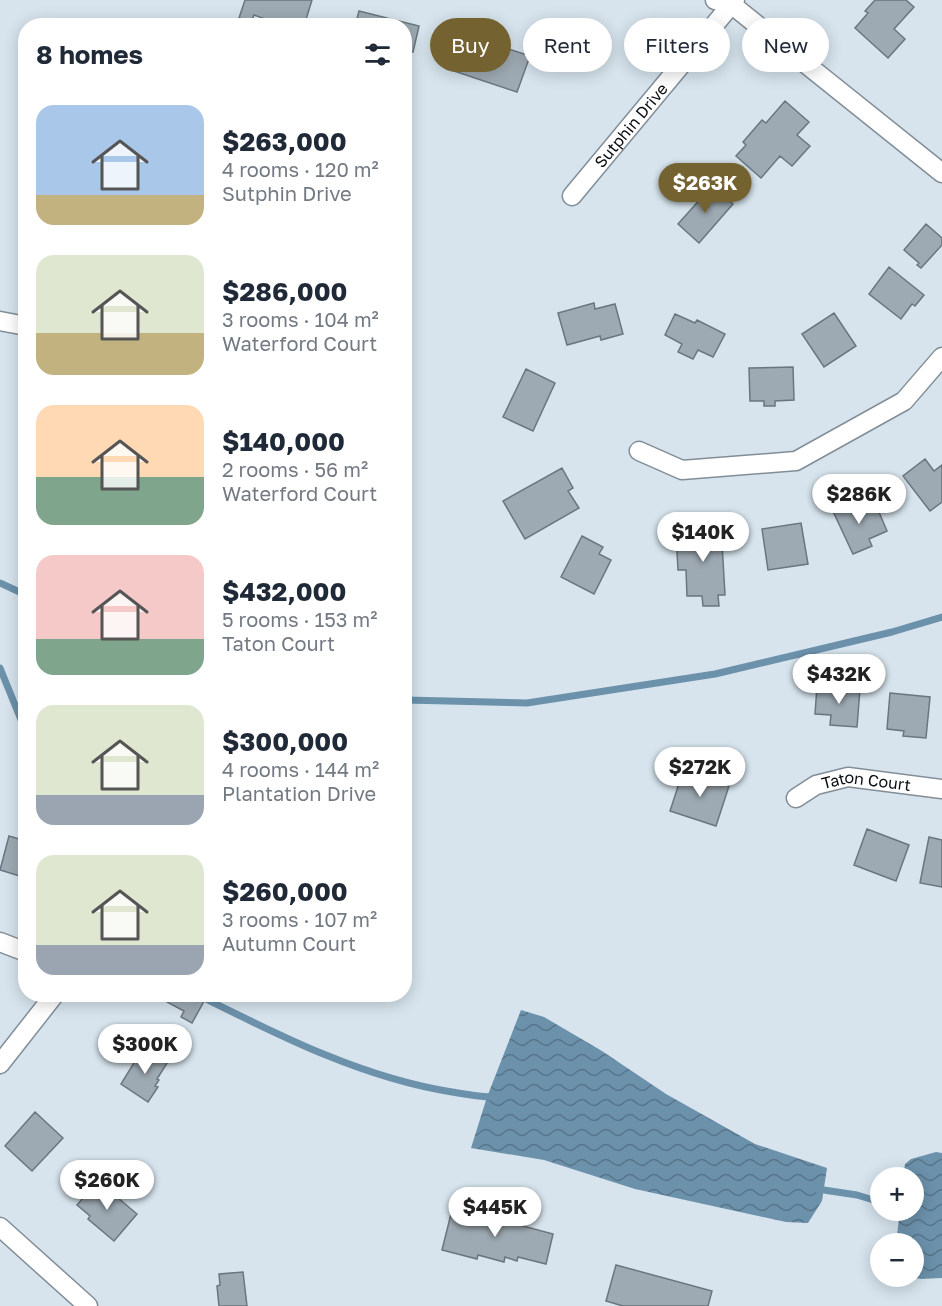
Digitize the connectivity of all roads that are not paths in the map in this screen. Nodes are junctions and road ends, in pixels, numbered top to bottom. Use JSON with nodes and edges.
{"nodes":[{"id":1,"x":727,"y":2,"type":"edge"},
{"id":2,"x":942,"y":173,"type":"edge"},
{"id":3,"x":572,"y":196,"type":"dead end"},
{"id":4,"x":0,"y":321,"type":"edge"},
{"id":5,"x":18,"y":324,"type":"edge"},
{"id":6,"x":942,"y":357,"type":"edge"},
{"id":7,"x":639,"y":451,"type":"dead end"},
{"id":8,"x":942,"y":789,"type":"edge"},
{"id":9,"x":796,"y":798,"type":"dead end"},
{"id":10,"x":0,"y":942,"type":"edge"},
{"id":11,"x":18,"y":949,"type":"edge"},
{"id":12,"x":49,"y":1002,"type":"edge"},
{"id":13,"x":0,"y":1064,"type":"edge"},
{"id":14,"x":0,"y":1227,"type":"edge"},
{"id":15,"x":88,"y":1306,"type":"edge"}],
"edges":[{"from":1,"to":2,"type":"street"},
{"from":1,"to":3,"type":"street","name":"Sutphin Drive"},
{"from":4,"to":5,"type":"street"},
{"from":6,"to":7,"type":"street"},
{"from":8,"to":9,"type":"street","name":"Taton Court"},
{"from":10,"to":11,"type":"street"},
{"from":12,"to":13,"type":"street"},
{"from":14,"to":15,"type":"street"}]}
